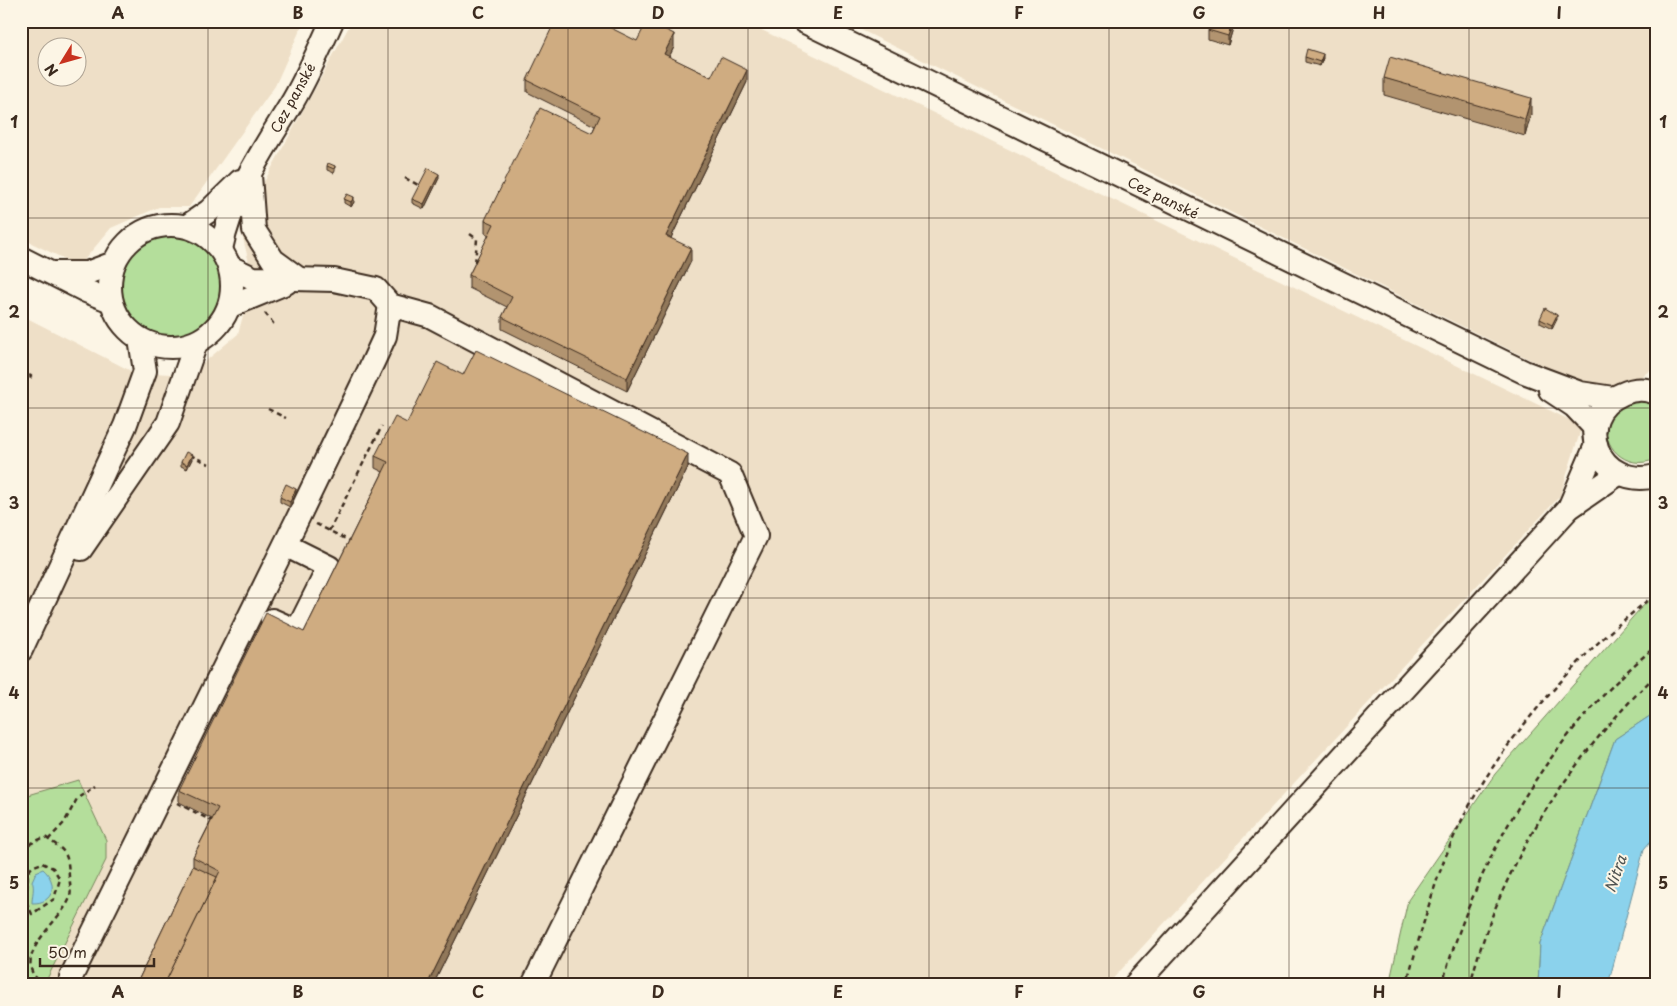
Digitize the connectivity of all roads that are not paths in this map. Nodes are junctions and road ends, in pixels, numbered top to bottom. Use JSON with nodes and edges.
{"nodes":[{"id":1,"x":332,"y":21,"type":"edge"},
{"id":2,"x":803,"y":21,"type":"edge"},
{"id":3,"x":250,"y":171,"type":"junction"},
{"id":4,"x":187,"y":226,"type":"junction"},
{"id":5,"x":21,"y":258,"type":"edge"},
{"id":6,"x":226,"y":258,"type":"junction"},
{"id":7,"x":114,"y":263,"type":"junction"},
{"id":8,"x":51,"y":273,"type":"junction"},
{"id":9,"x":298,"y":279,"type":"junction"},
{"id":10,"x":111,"y":301,"type":"junction"},
{"id":11,"x":390,"y":305,"type":"junction"},
{"id":12,"x":230,"y":306,"type":"junction"},
{"id":13,"x":140,"y":339,"type":"junction"},
{"id":14,"x":196,"y":343,"type":"junction"},
{"id":15,"x":1524,"y":372,"type":"junction"},
{"id":16,"x":1654,"y":390,"type":"edge"},
{"id":17,"x":1613,"y":398,"type":"junction"},
{"id":18,"x":1595,"y":437,"type":"junction"},
{"id":19,"x":1618,"y":474,"type":"junction"},
{"id":20,"x":1656,"y":476,"type":"edge"},
{"id":21,"x":1570,"y":508,"type":"junction"},
{"id":22,"x":292,"y":548,"type":"junction"},
{"id":23,"x":46,"y":600,"type":"junction"},
{"id":24,"x":251,"y":614,"type":"junction"},
{"id":25,"x":21,"y":650,"type":"edge"},
{"id":26,"x":72,"y":985,"type":"edge"},
{"id":27,"x":533,"y":985,"type":"edge"},
{"id":28,"x":1135,"y":985,"type":"edge"}],
"edges":[{"from":1,"to":3,"type":"street","name":"Cez panské"},
{"from":2,"to":15,"type":"street","name":"Cez panské"},
{"from":3,"to":4,"type":"street","name":"Cez panské"},
{"from":3,"to":6,"type":"street","name":"Cez panské"},
{"from":3,"to":9,"type":"street"},
{"from":4,"to":6,"type":"street","name":"Cez panské"},
{"from":4,"to":7,"type":"street","name":"Cez panské"},
{"from":5,"to":8,"type":"street"},
{"from":6,"to":9,"type":"street"},
{"from":6,"to":12,"type":"street","name":"Cez panské"},
{"from":7,"to":8,"type":"street"},
{"from":7,"to":10,"type":"street","name":"Cez panské"},
{"from":8,"to":10,"type":"street"},
{"from":9,"to":11,"type":"street"},
{"from":9,"to":12,"type":"street"},
{"from":10,"to":13,"type":"street","name":"Cez panské"},
{"from":11,"to":22,"type":"street"},
{"from":11,"to":27,"type":"street"},
{"from":12,"to":14,"type":"street","name":"Cez panské"},
{"from":13,"to":14,"type":"street","name":"Cez panské"},
{"from":13,"to":23,"type":"street"},
{"from":14,"to":23,"type":"street"},
{"from":15,"to":17,"type":"street","name":"Cez panské"},
{"from":15,"to":18,"type":"street","name":"Cez panské"},
{"from":16,"to":17,"type":"street"},
{"from":17,"to":18,"type":"street"},
{"from":18,"to":19,"type":"street","name":"Cez panské"},
{"from":18,"to":21,"type":"street"},
{"from":19,"to":20,"type":"street"},
{"from":19,"to":21,"type":"street"},
{"from":21,"to":28,"type":"street"},
{"from":22,"to":24,"type":"street"},
{"from":22,"to":24,"type":"street"},
{"from":23,"to":25,"type":"street"},
{"from":24,"to":26,"type":"street"}]}
